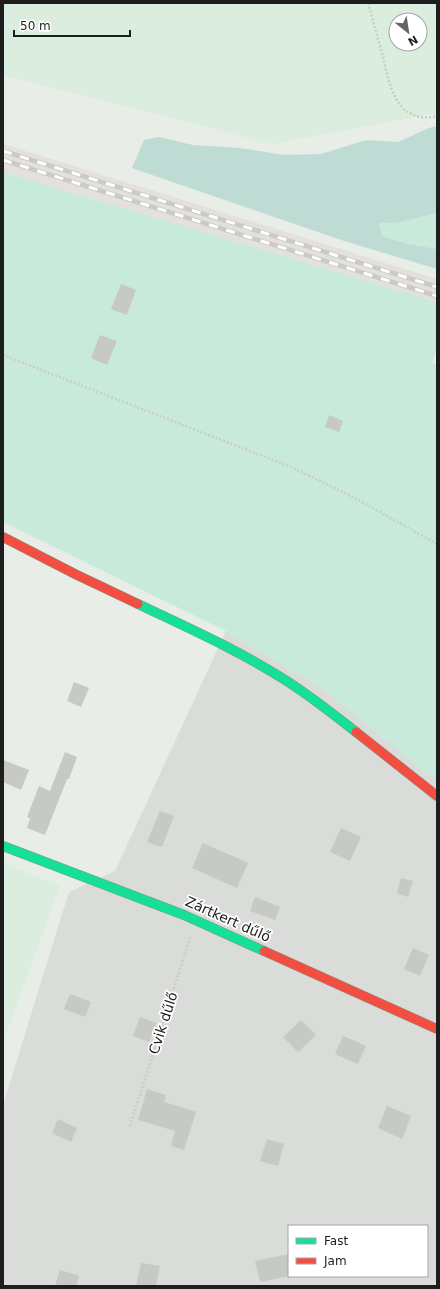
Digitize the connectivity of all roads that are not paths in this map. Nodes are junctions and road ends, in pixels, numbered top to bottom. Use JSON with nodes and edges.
{"nodes":[{"id":1,"x":3,"y":537,"type":"edge"},
{"id":2,"x":437,"y":796,"type":"edge"},
{"id":3,"x":3,"y":846,"type":"edge"},
{"id":4,"x":437,"y":1028,"type":"edge"}],
"edges":[{"from":1,"to":2,"type":"main road"},
{"from":3,"to":4,"type":"main road","name":"Zártkert dűlő"}]}
